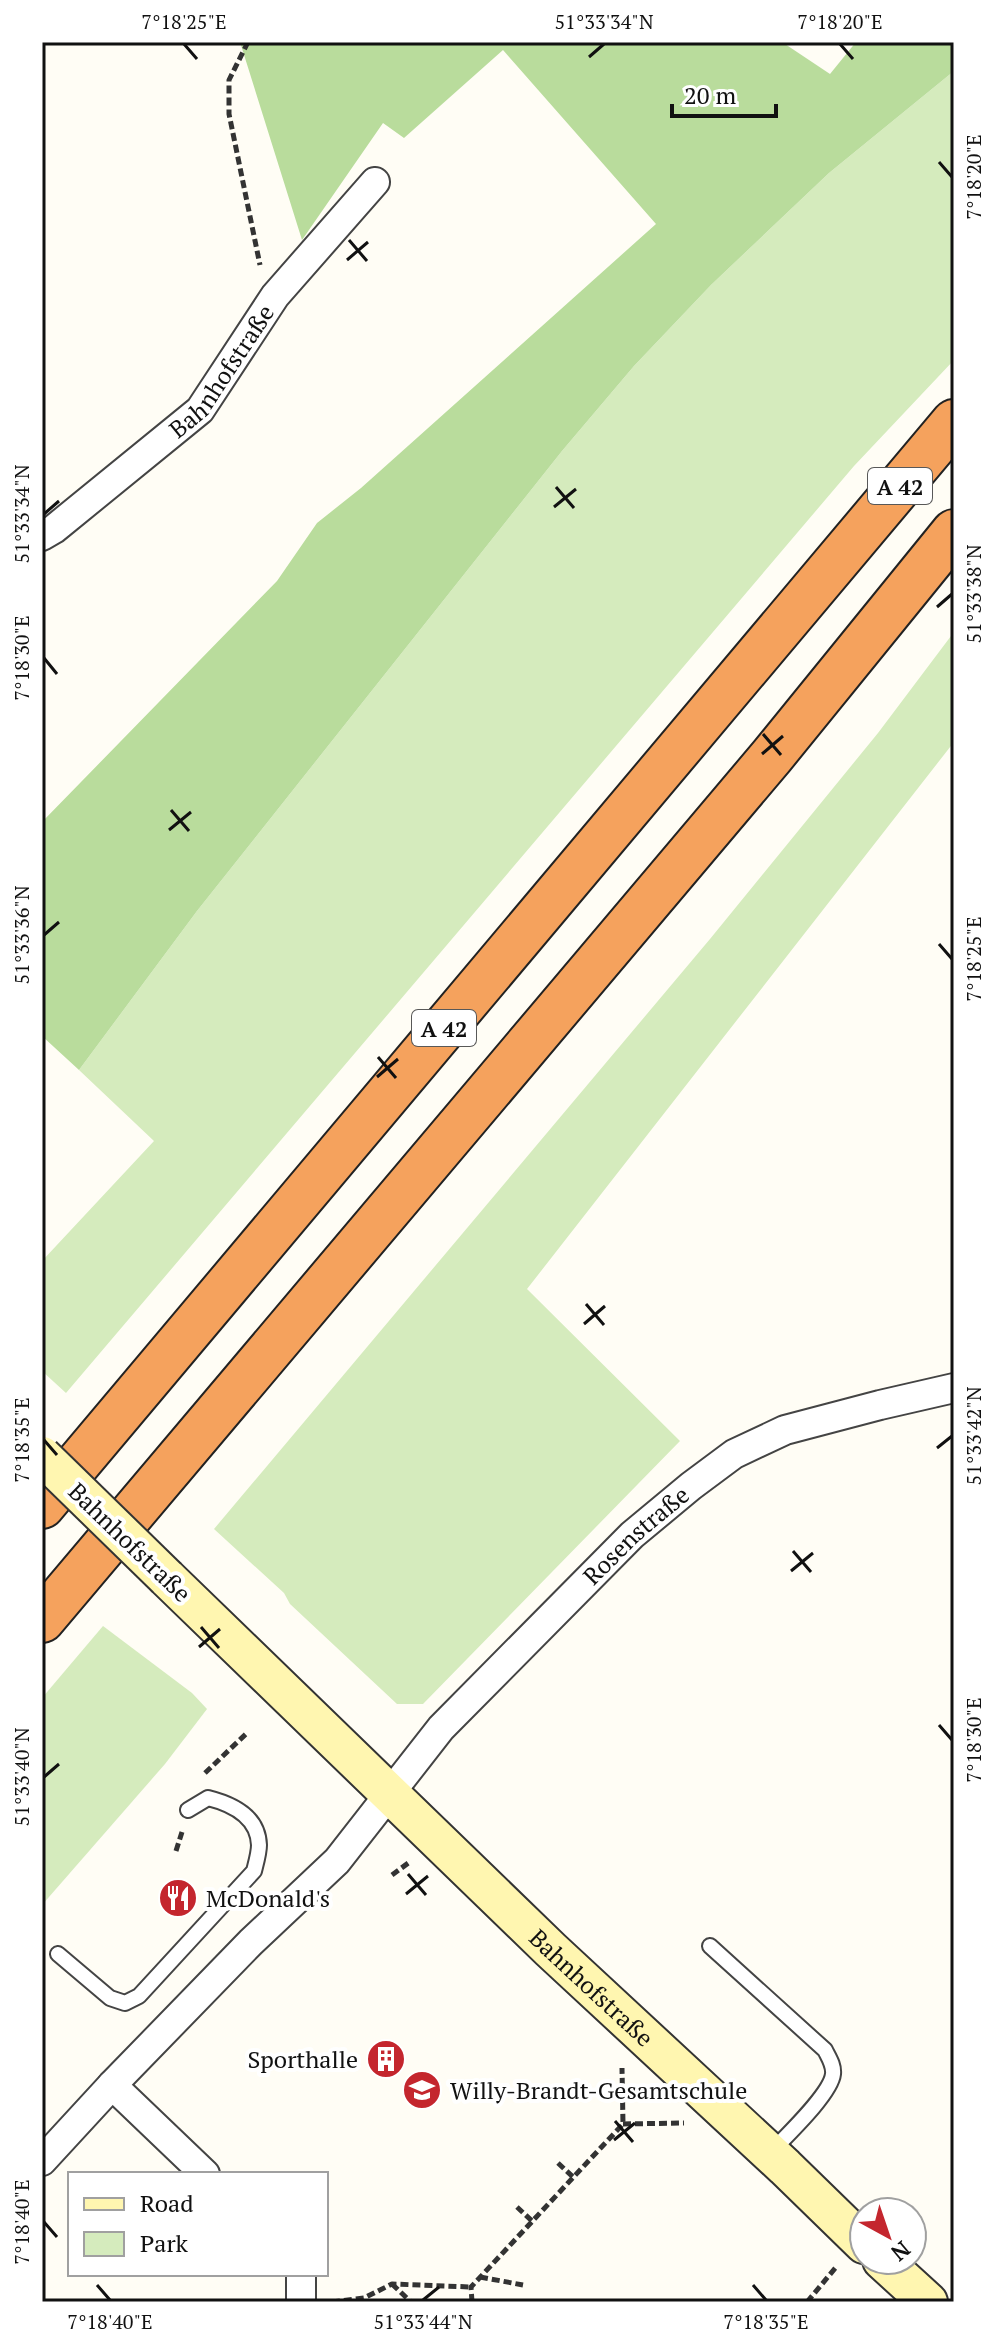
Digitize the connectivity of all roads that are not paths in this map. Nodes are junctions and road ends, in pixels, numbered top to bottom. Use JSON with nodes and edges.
{"nodes":[{"id":1,"x":375,"y":182,"type":"dead end"},
{"id":2,"x":954,"y":422,"type":"edge"},
{"id":3,"x":954,"y":532,"type":"edge"},
{"id":4,"x":42,"y":536,"type":"edge"},
{"id":5,"x":954,"y":1388,"type":"edge"},
{"id":6,"x":42,"y":1456,"type":"edge"},
{"id":7,"x":42,"y":1506,"type":"edge"},
{"id":8,"x":43,"y":1619,"type":"edge"},
{"id":9,"x":389,"y":1795,"type":"junction"},
{"id":10,"x":188,"y":1810,"type":"dead end"},
{"id":11,"x":710,"y":1946,"type":"dead end"},
{"id":12,"x":58,"y":1954,"type":"dead end"},
{"id":13,"x":112,"y":2085,"type":"junction"},
{"id":14,"x":770,"y":2153,"type":"junction"},
{"id":15,"x":42,"y":2161,"type":"edge"},
{"id":16,"x":203,"y":2172,"type":"edge"},
{"id":17,"x":848,"y":2219,"type":"edge"},
{"id":18,"x":301,"y":2276,"type":"edge"},
{"id":19,"x":904,"y":2276,"type":"edge"},
{"id":20,"x":301,"y":2302,"type":"edge"},
{"id":21,"x":928,"y":2302,"type":"edge"}],
"edges":[{"from":1,"to":4,"type":"street","name":"Bahnhofstraße"},
{"from":2,"to":7,"type":"highway","number":"A 42"},
{"from":3,"to":8,"type":"highway","number":"A 42"},
{"from":5,"to":9,"type":"street","name":"Rosenstraße"},
{"from":6,"to":9,"type":"main road","name":"Bahnhofstraße","bridge":true},
{"from":9,"to":13,"type":"street"},
{"from":9,"to":14,"type":"main road","name":"Bahnhofstraße"},
{"from":10,"to":12,"type":"lane"},
{"from":11,"to":14,"type":"lane"},
{"from":13,"to":15,"type":"street"},
{"from":13,"to":16,"type":"street"},
{"from":14,"to":17,"type":"main road","name":"Bahnhofstraße"},
{"from":18,"to":20,"type":"street"},
{"from":19,"to":21,"type":"main road","name":"Bahnhofstraße"}]}
